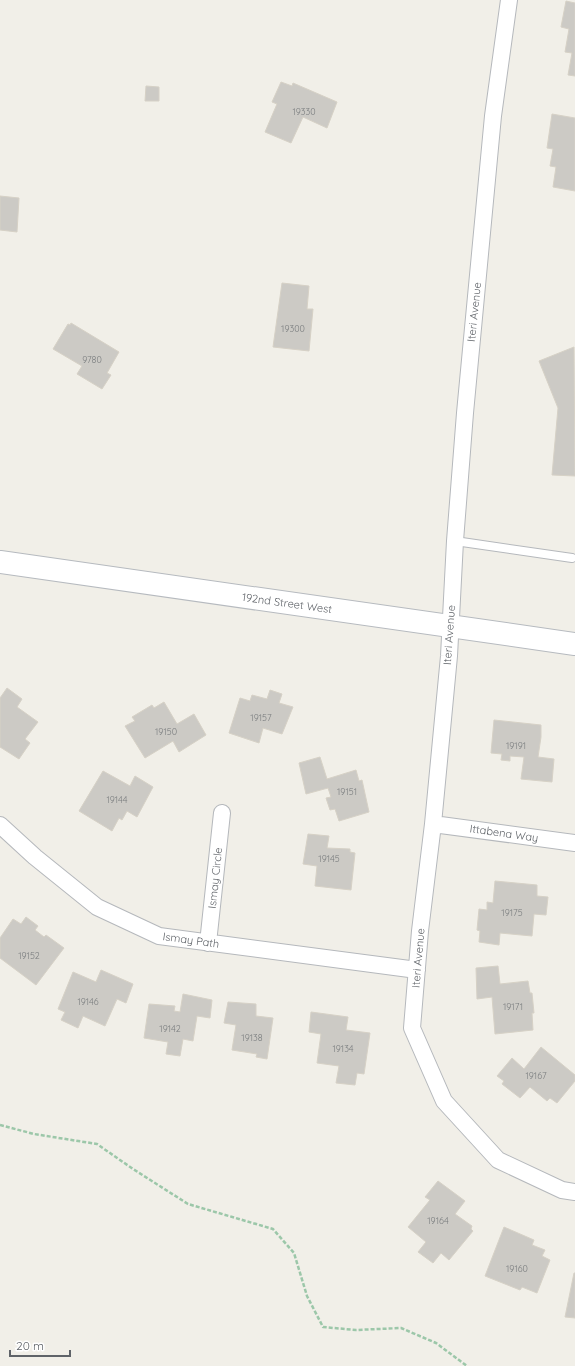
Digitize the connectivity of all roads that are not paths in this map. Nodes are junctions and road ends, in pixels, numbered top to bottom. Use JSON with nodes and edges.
{"nodes":[{"id":1,"x":509,"y":0,"type":"edge"},
{"id":2,"x":455,"y":541,"type":"junction"},
{"id":3,"x":572,"y":558,"type":"dead end"},
{"id":4,"x":0,"y":562,"type":"edge"},
{"id":5,"x":450,"y":626,"type":"junction"},
{"id":6,"x":575,"y":644,"type":"edge"},
{"id":7,"x":222,"y":813,"type":"dead end"},
{"id":8,"x":433,"y":824,"type":"junction"},
{"id":9,"x":0,"y":825,"type":"edge"},
{"id":10,"x":575,"y":843,"type":"edge"},
{"id":11,"x":208,"y":943,"type":"junction"},
{"id":12,"x":417,"y":970,"type":"junction"},
{"id":13,"x":575,"y":1192,"type":"edge"}],
"edges":[{"from":1,"to":2,"type":"street","name":"Iteri Avenue"},
{"from":2,"to":3,"type":"lane"},
{"from":2,"to":5,"type":"street","name":"Iteri Avenue"},
{"from":4,"to":5,"type":"street","name":"192nd Street West"},
{"from":5,"to":6,"type":"street","name":"192nd Street West"},
{"from":5,"to":8,"type":"street","name":"Iteri Avenue"},
{"from":7,"to":11,"type":"street","name":"Ismay Circle"},
{"from":8,"to":10,"type":"street","name":"Ittabena Way"},
{"from":8,"to":12,"type":"street","name":"Iteri Avenue"},
{"from":9,"to":11,"type":"street","name":"Ismay Path"},
{"from":11,"to":12,"type":"street","name":"Ismay Path"},
{"from":12,"to":13,"type":"street","name":"Iteri Avenue"}]}
